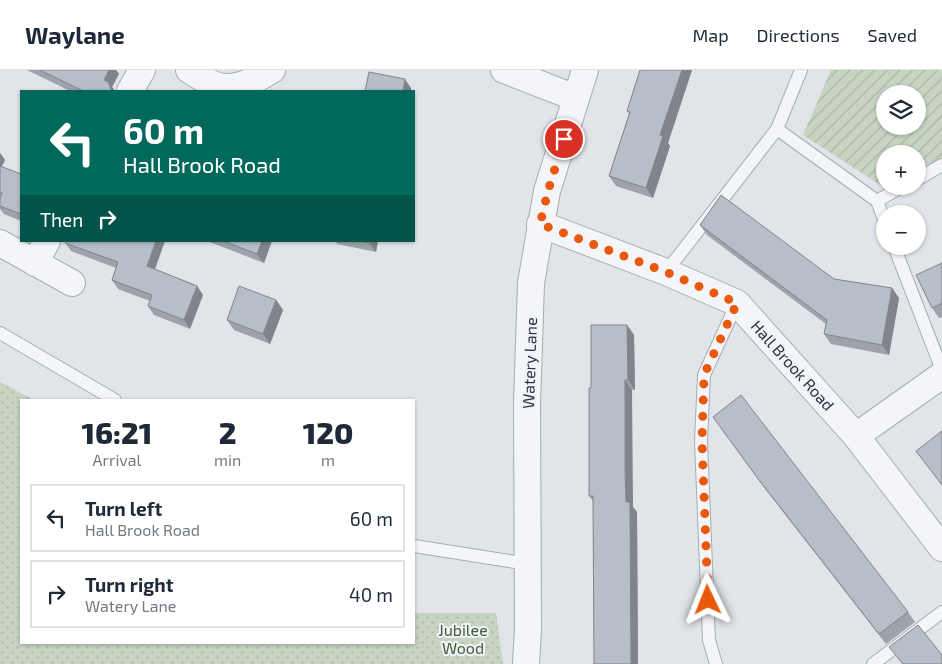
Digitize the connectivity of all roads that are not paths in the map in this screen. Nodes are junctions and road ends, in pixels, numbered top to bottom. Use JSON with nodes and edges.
{"nodes":[{"id":1,"x":142,"y":70,"type":"edge"},
{"id":2,"x":189,"y":70,"type":"edge"},
{"id":3,"x":272,"y":70,"type":"edge"},
{"id":4,"x":504,"y":70,"type":"edge"},
{"id":5,"x":586,"y":70,"type":"edge"},
{"id":6,"x":801,"y":70,"type":"edge"},
{"id":7,"x":131,"y":90,"type":"edge"},
{"id":8,"x":576,"y":98,"type":"junction"},
{"id":9,"x":777,"y":129,"type":"junction"},
{"id":10,"x":942,"y":165,"type":"edge"},
{"id":11,"x":926,"y":174,"type":"edge"},
{"id":12,"x":887,"y":195,"type":"edge"},
{"id":13,"x":877,"y":201,"type":"junction"},
{"id":14,"x":879,"y":205,"type":"edge"},
{"id":15,"x":540,"y":224,"type":"junction"},
{"id":16,"x":0,"y":243,"type":"edge"},
{"id":17,"x":41,"y":252,"type":"edge"},
{"id":18,"x":897,"y":255,"type":"edge"},
{"id":19,"x":666,"y":272,"type":"junction"},
{"id":20,"x":72,"y":283,"type":"dead end"},
{"id":21,"x":737,"y":303,"type":"junction"},
{"id":22,"x":0,"y":333,"type":"edge"},
{"id":23,"x":942,"y":370,"type":"edge"},
{"id":24,"x":942,"y":375,"type":"edge"},
{"id":25,"x":113,"y":399,"type":"edge"},
{"id":26,"x":856,"y":436,"type":"junction"},
{"id":27,"x":415,"y":546,"type":"edge"},
{"id":28,"x":942,"y":548,"type":"edge"},
{"id":29,"x":528,"y":564,"type":"junction"},
{"id":30,"x":942,"y":612,"type":"edge"},
{"id":31,"x":526,"y":664,"type":"edge"},
{"id":32,"x":716,"y":664,"type":"edge"},
{"id":33,"x":873,"y":664,"type":"edge"}],
"edges":[{"from":1,"to":7,"type":"street"},
{"from":2,"to":3,"type":"street"},
{"from":4,"to":8,"type":"street"},
{"from":5,"to":8,"type":"street","name":"Watery Lane"},
{"from":6,"to":9,"type":"lane"},
{"from":8,"to":15,"type":"street","name":"Watery Lane"},
{"from":9,"to":13,"type":"lane"},
{"from":9,"to":19,"type":"lane"},
{"from":10,"to":11,"type":"lane"},
{"from":12,"to":13,"type":"lane"},
{"from":13,"to":14,"type":"lane"},
{"from":15,"to":19,"type":"street","name":"Hall Brook Road"},
{"from":15,"to":29,"type":"street","name":"Watery Lane"},
{"from":16,"to":17,"type":"street"},
{"from":17,"to":20,"type":"street"},
{"from":18,"to":23,"type":"lane"},
{"from":19,"to":21,"type":"street","name":"Hall Brook Road"},
{"from":21,"to":26,"type":"street","name":"Hall Brook Road"},
{"from":21,"to":32,"type":"lane"},
{"from":22,"to":25,"type":"lane"},
{"from":24,"to":26,"type":"street"},
{"from":26,"to":28,"type":"street","name":"Hall Brook Road"},
{"from":27,"to":29,"type":"lane"},
{"from":29,"to":31,"type":"street","name":"Watery Lane"},
{"from":30,"to":33,"type":"lane"}]}
